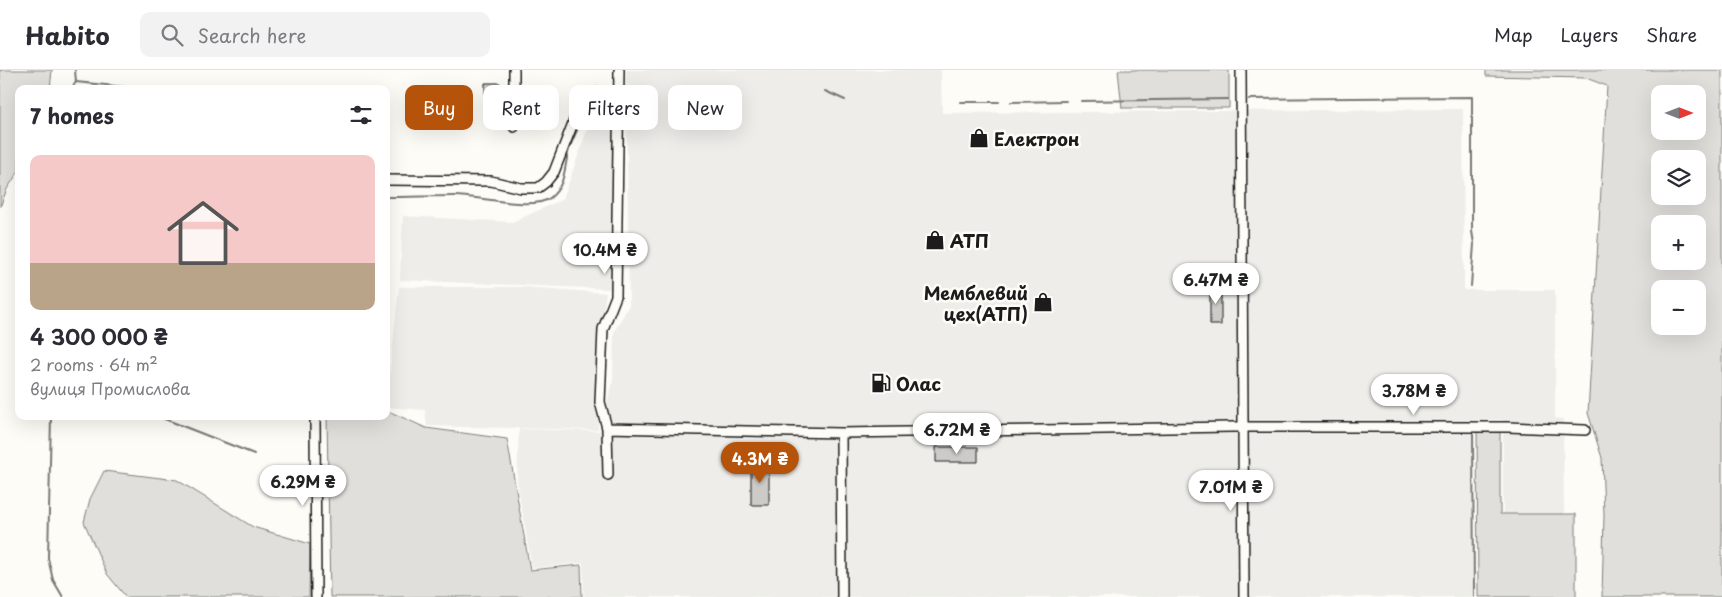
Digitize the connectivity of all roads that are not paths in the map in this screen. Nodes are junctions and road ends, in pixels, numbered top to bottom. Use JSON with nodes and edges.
{"nodes":[{"id":1,"x":514,"y":70,"type":"edge"},
{"id":2,"x":619,"y":70,"type":"edge"},
{"id":3,"x":1241,"y":70,"type":"edge"},
{"id":4,"x":514,"y":85,"type":"edge"},
{"id":5,"x":620,"y":85,"type":"edge"},
{"id":6,"x":570,"y":130,"type":"edge"},
{"id":7,"x":619,"y":130,"type":"edge"},
{"id":8,"x":390,"y":180,"type":"edge"},
{"id":9,"x":315,"y":420,"type":"edge"},
{"id":10,"x":607,"y":428,"type":"junction"},
{"id":11,"x":1243,"y":428,"type":"junction"},
{"id":12,"x":1585,"y":430,"type":"dead end"},
{"id":13,"x":840,"y":433,"type":"junction"},
{"id":14,"x":608,"y":476,"type":"dead end"},
{"id":15,"x":316,"y":597,"type":"edge"},
{"id":16,"x":842,"y":597,"type":"edge"},
{"id":17,"x":1244,"y":597,"type":"edge"}],
"edges":[{"from":1,"to":4,"type":"street"},
{"from":2,"to":5,"type":"street"},
{"from":3,"to":11,"type":"street"},
{"from":6,"to":8,"type":"street"},
{"from":7,"to":10,"type":"street"},
{"from":9,"to":15,"type":"street"},
{"from":10,"to":13,"type":"street"},
{"from":10,"to":14,"type":"street"},
{"from":11,"to":12,"type":"street"},
{"from":11,"to":13,"type":"street"},
{"from":11,"to":17,"type":"street"},
{"from":13,"to":16,"type":"street"}]}
